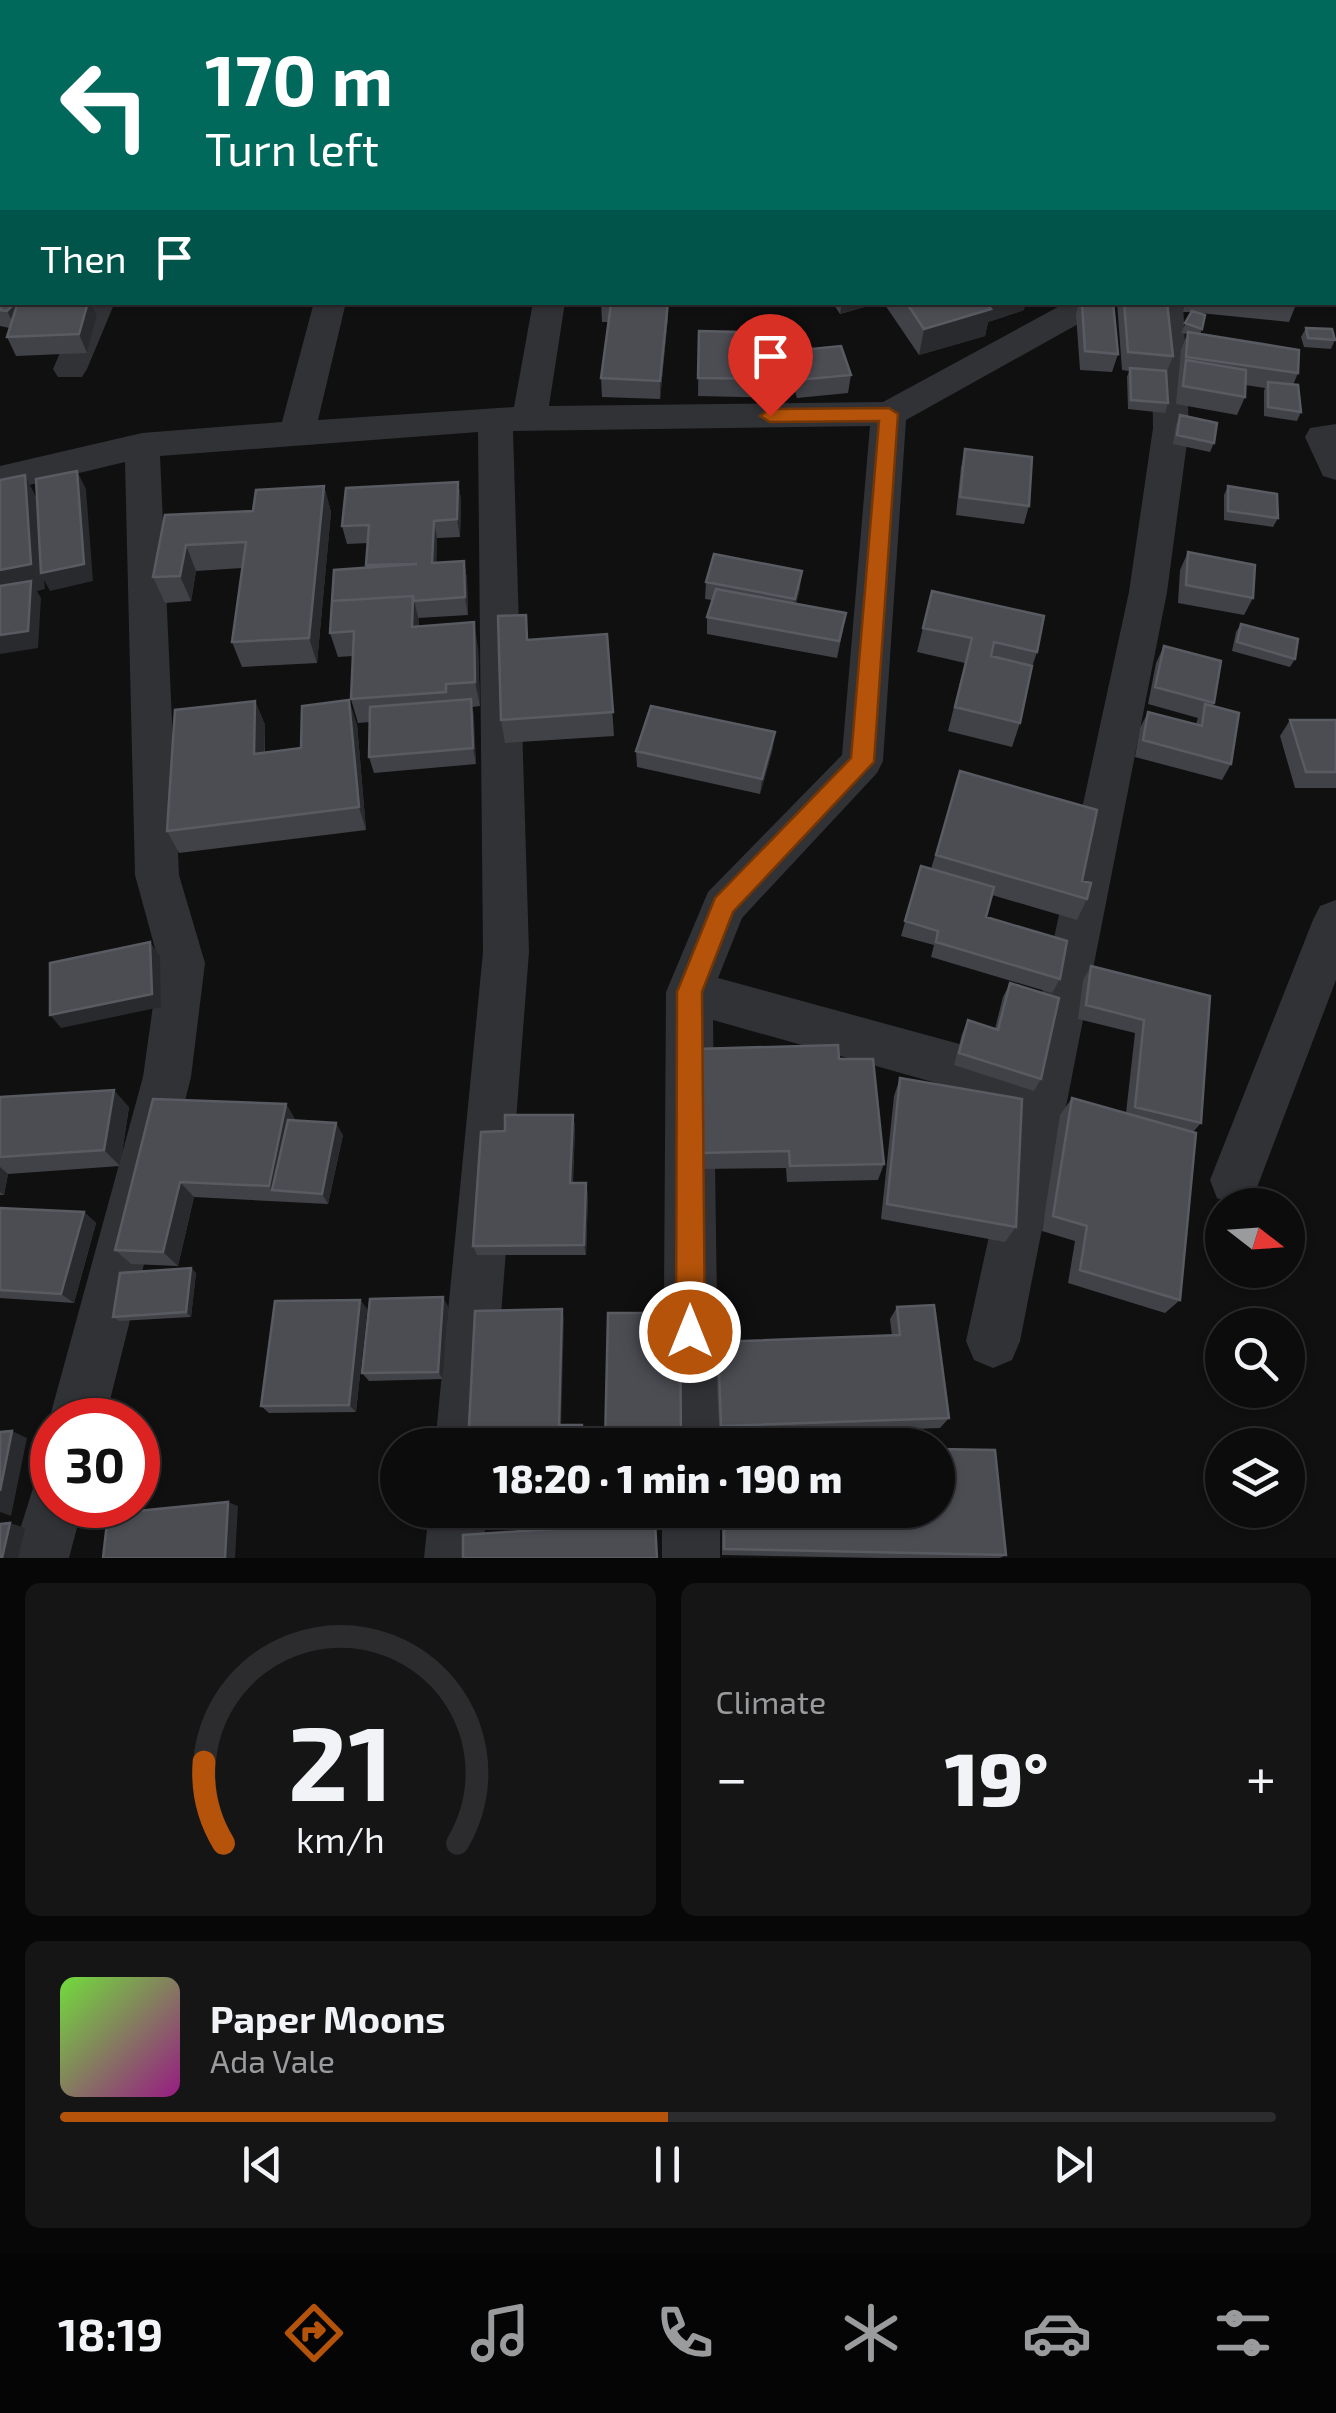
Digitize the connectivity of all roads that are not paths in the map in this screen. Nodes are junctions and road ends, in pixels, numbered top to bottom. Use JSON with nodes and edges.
{"nodes":[{"id":1,"x":98,"y":305,"type":"edge"},
{"id":2,"x":329,"y":305,"type":"edge"},
{"id":3,"x":548,"y":305,"type":"edge"},
{"id":4,"x":1088,"y":305,"type":"edge"},
{"id":5,"x":1167,"y":305,"type":"edge"},
{"id":6,"x":70,"y":370,"type":"dead end"},
{"id":7,"x":889,"y":414,"type":"junction"},
{"id":8,"x":512,"y":419,"type":"junction"},
{"id":9,"x":296,"y":434,"type":"junction"},
{"id":10,"x":1336,"y":436,"type":"edge"},
{"id":11,"x":142,"y":446,"type":"junction"},
{"id":12,"x":1336,"y":467,"type":"edge"},
{"id":13,"x":0,"y":478,"type":"edge"},
{"id":14,"x":1336,"y":920,"type":"edge"},
{"id":15,"x":689,"y":992,"type":"junction"},
{"id":16,"x":1046,"y":1090,"type":"junction"},
{"id":17,"x":1235,"y":1180,"type":"dead end"},
{"id":18,"x":994,"y":1341,"type":"dead end"},
{"id":19,"x":83,"y":1398,"type":"edge"},
{"id":20,"x":464,"y":1428,"type":"edge"},
{"id":21,"x":691,"y":1428,"type":"edge"},
{"id":22,"x":48,"y":1528,"type":"edge"},
{"id":23,"x":456,"y":1528,"type":"edge"},
{"id":24,"x":691,"y":1528,"type":"edge"},
{"id":25,"x":40,"y":1558,"type":"edge"},
{"id":26,"x":454,"y":1558,"type":"edge"},
{"id":27,"x":691,"y":1558,"type":"edge"}],
"edges":[{"from":1,"to":6,"type":"street"},
{"from":2,"to":9,"type":"street"},
{"from":3,"to":8,"type":"street"},
{"from":4,"to":7,"type":"street"},
{"from":5,"to":16,"type":"street"},
{"from":7,"to":8,"type":"street"},
{"from":7,"to":15,"type":"street"},
{"from":8,"to":9,"type":"street"},
{"from":8,"to":20,"type":"street"},
{"from":9,"to":11,"type":"street"},
{"from":10,"to":12,"type":"street"},
{"from":11,"to":13,"type":"street"},
{"from":11,"to":19,"type":"street"},
{"from":14,"to":17,"type":"street"},
{"from":15,"to":16,"type":"street"},
{"from":15,"to":21,"type":"street"},
{"from":16,"to":18,"type":"street"},
{"from":22,"to":25,"type":"street"},
{"from":23,"to":26,"type":"street"},
{"from":24,"to":27,"type":"street"}]}
